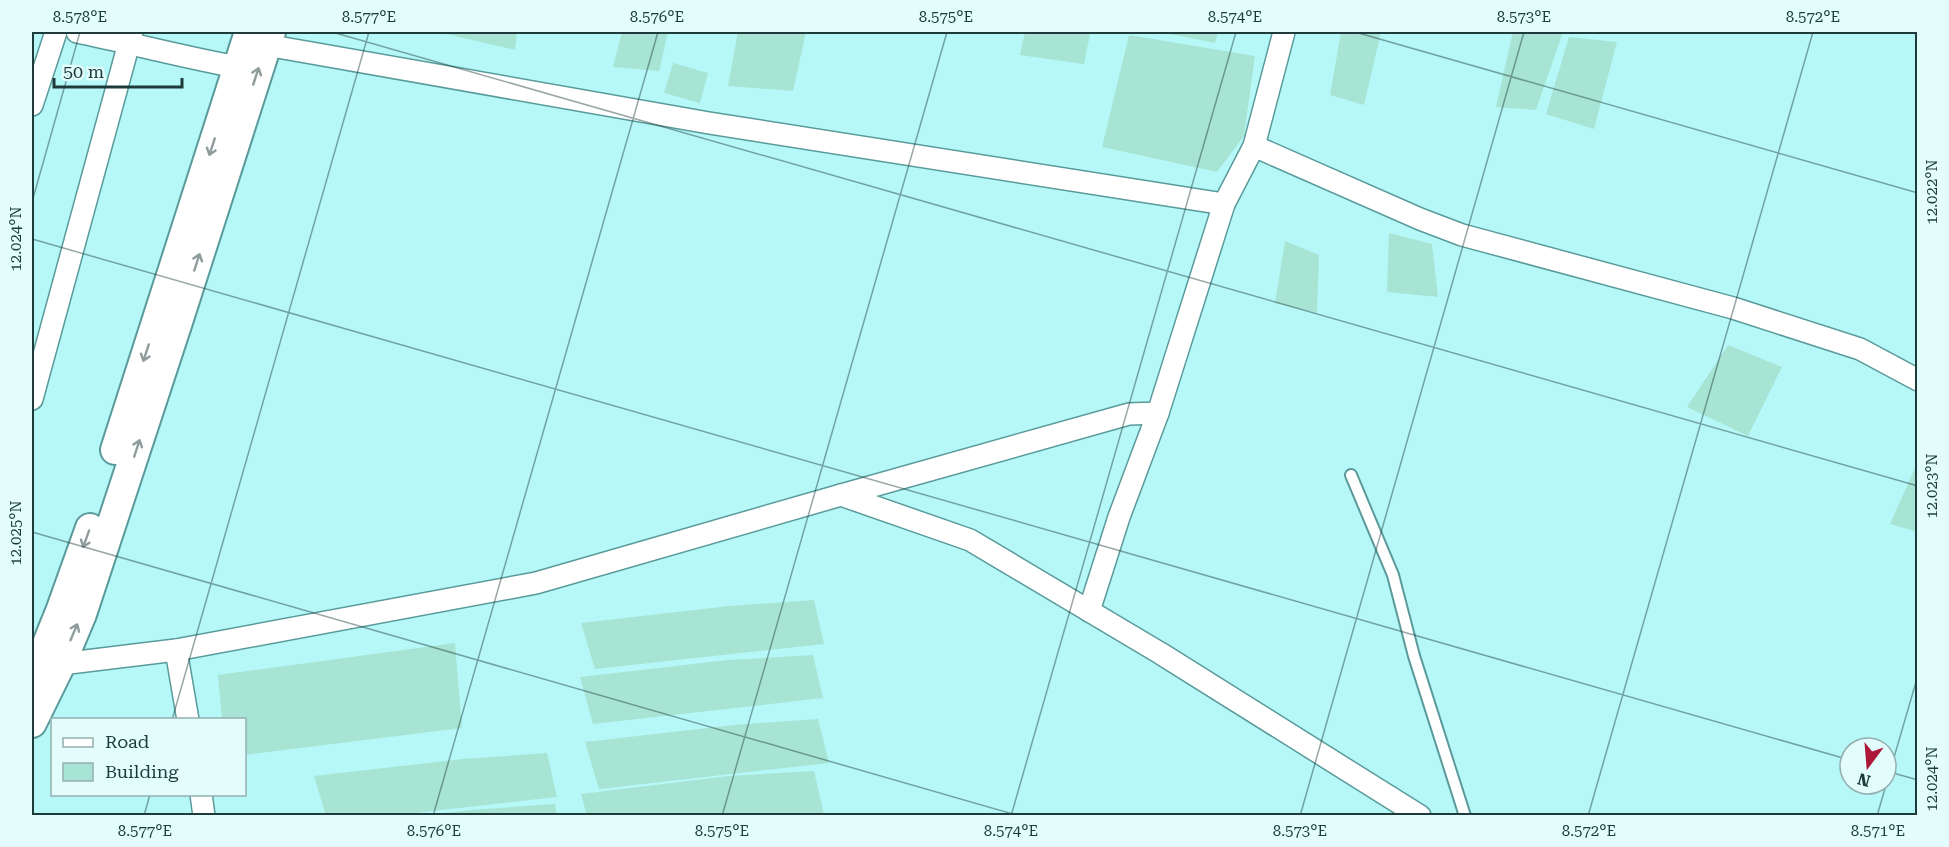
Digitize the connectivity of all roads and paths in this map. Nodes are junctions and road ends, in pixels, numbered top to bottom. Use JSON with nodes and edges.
{"nodes":[{"id":1,"x":56,"y":32,"type":"edge"},
{"id":2,"x":77,"y":32,"type":"edge"},
{"id":3,"x":1284,"y":32,"type":"edge"},
{"id":4,"x":262,"y":36,"type":"edge"},
{"id":5,"x":130,"y":37,"type":"edge"},
{"id":6,"x":237,"y":67,"type":"junction"},
{"id":7,"x":32,"y":105,"type":"edge"},
{"id":8,"x":1254,"y":146,"type":"junction"},
{"id":9,"x":1224,"y":204,"type":"junction"},
{"id":10,"x":167,"y":323,"type":"junction"},
{"id":11,"x":1917,"y":380,"type":"edge"},
{"id":12,"x":32,"y":399,"type":"edge"},
{"id":13,"x":1158,"y":413,"type":"junction"},
{"id":14,"x":1351,"y":475,"type":"dead end"},
{"id":15,"x":841,"y":495,"type":"junction"},
{"id":16,"x":1089,"y":611,"type":"junction"},
{"id":17,"x":176,"y":650,"type":"junction"},
{"id":18,"x":61,"y":664,"type":"junction"},
{"id":19,"x":32,"y":681,"type":"edge"},
{"id":20,"x":188,"y":718,"type":"edge"},
{"id":21,"x":32,"y":723,"type":"edge"},
{"id":22,"x":201,"y":796,"type":"edge"},
{"id":23,"x":204,"y":816,"type":"edge"},
{"id":24,"x":1420,"y":816,"type":"edge"},
{"id":25,"x":1465,"y":816,"type":"edge"}],
"edges":[{"from":1,"to":7,"type":"street"},
{"from":2,"to":5,"type":"street"},
{"from":3,"to":8,"type":"street"},
{"from":4,"to":6,"type":"main road"},
{"from":4,"to":9,"type":"street"},
{"from":10,"to":4,"type":"main road","one_way":true},
{"from":5,"to":6,"type":"street"},
{"from":5,"to":12,"type":"street"},
{"from":6,"to":10,"type":"main road","one_way":true},
{"from":8,"to":9,"type":"street"},
{"from":8,"to":11,"type":"street"},
{"from":9,"to":13,"type":"street"},
{"from":18,"to":10,"type":"main road","one_way":true},
{"from":10,"to":19,"type":"main road","one_way":true},
{"from":13,"to":15,"type":"street"},
{"from":13,"to":16,"type":"street"},
{"from":14,"to":25,"type":"lane"},
{"from":15,"to":16,"type":"street"},
{"from":15,"to":17,"type":"street"},
{"from":16,"to":24,"type":"street"},
{"from":17,"to":18,"type":"street"},
{"from":17,"to":20,"type":"street"},
{"from":18,"to":19,"type":"street"},
{"from":18,"to":21,"type":"main road"},
{"from":22,"to":23,"type":"street"}]}
